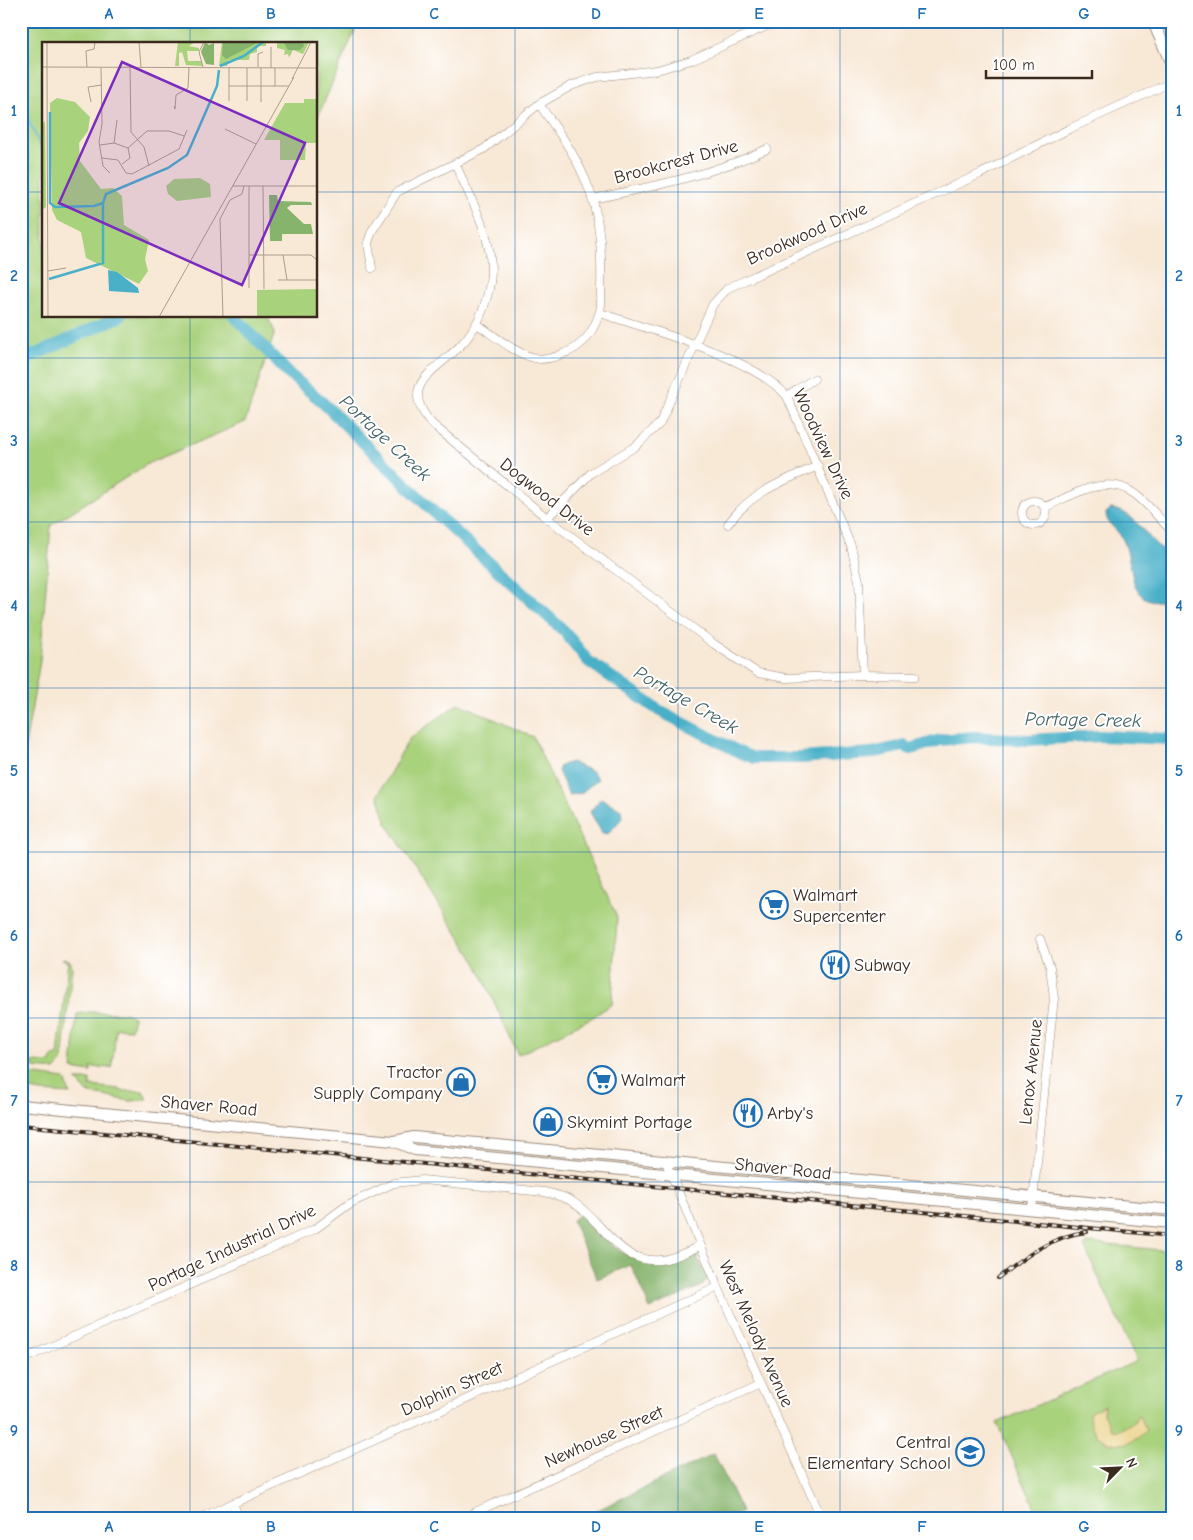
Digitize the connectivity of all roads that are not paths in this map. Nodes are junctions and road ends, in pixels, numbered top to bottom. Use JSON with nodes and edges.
{"nodes":[{"id":1,"x":778,"y":21,"type":"edge"},
{"id":2,"x":1153,"y":21,"type":"edge"},
{"id":3,"x":1172,"y":65,"type":"edge"},
{"id":4,"x":1172,"y":82,"type":"edge"},
{"id":5,"x":539,"y":104,"type":"junction"},
{"id":6,"x":766,"y":149,"type":"dead end"},
{"id":7,"x":456,"y":165,"type":"junction"},
{"id":8,"x":592,"y":199,"type":"junction"},
{"id":9,"x":372,"y":268,"type":"dead end"},
{"id":10,"x":600,"y":312,"type":"junction"},
{"id":11,"x":477,"y":324,"type":"junction"},
{"id":12,"x":693,"y":344,"type":"junction"},
{"id":13,"x":814,"y":379,"type":"dead end"},
{"id":14,"x":787,"y":396,"type":"junction"},
{"id":15,"x":818,"y":466,"type":"junction"},
{"id":16,"x":1045,"y":507,"type":"dead end"},
{"id":17,"x":547,"y":518,"type":"junction"},
{"id":18,"x":728,"y":524,"type":"dead end"},
{"id":19,"x":1172,"y":531,"type":"edge"},
{"id":20,"x":863,"y":674,"type":"junction"},
{"id":21,"x":915,"y":676,"type":"dead end"},
{"id":22,"x":1040,"y":939,"type":"dead end"},
{"id":23,"x":21,"y":1105,"type":"edge"},
{"id":24,"x":393,"y":1141,"type":"junction"},
{"id":25,"x":665,"y":1160,"type":"junction"},
{"id":26,"x":671,"y":1174,"type":"junction"},
{"id":27,"x":1034,"y":1196,"type":"junction"},
{"id":28,"x":1032,"y":1210,"type":"junction"},
{"id":29,"x":1172,"y":1210,"type":"edge"},
{"id":30,"x":1172,"y":1223,"type":"edge"},
{"id":31,"x":700,"y":1246,"type":"junction"},
{"id":32,"x":718,"y":1287,"type":"junction"},
{"id":33,"x":21,"y":1360,"type":"edge"},
{"id":34,"x":761,"y":1383,"type":"junction"},
{"id":35,"x":233,"y":1503,"type":"junction"},
{"id":36,"x":198,"y":1519,"type":"edge"},
{"id":37,"x":240,"y":1519,"type":"edge"},
{"id":38,"x":460,"y":1519,"type":"edge"},
{"id":39,"x":822,"y":1519,"type":"edge"}],
"edges":[{"from":1,"to":5,"type":"street"},
{"from":2,"to":3,"type":"main road"},
{"from":4,"to":12,"type":"street","name":"Brookwood Drive"},
{"from":5,"to":7,"type":"street"},
{"from":5,"to":8,"type":"street"},
{"from":6,"to":8,"type":"street","name":"Brookcrest Drive"},
{"from":7,"to":9,"type":"street"},
{"from":7,"to":11,"type":"street","name":"Dogwood Drive"},
{"from":8,"to":10,"type":"street"},
{"from":10,"to":11,"type":"street"},
{"from":10,"to":12,"type":"street","name":"Woodview Drive"},
{"from":11,"to":17,"type":"street","name":"Dogwood Drive"},
{"from":12,"to":14,"type":"street","name":"Woodview Drive"},
{"from":12,"to":17,"type":"street","name":"Brookwood Drive"},
{"from":13,"to":14,"type":"street"},
{"from":14,"to":15,"type":"street","name":"Woodview Drive"},
{"from":15,"to":18,"type":"street"},
{"from":15,"to":20,"type":"street","name":"Woodview Drive"},
{"from":16,"to":19,"type":"street"},
{"from":17,"to":20,"type":"street","name":"Dogwood Drive"},
{"from":20,"to":21,"type":"street","name":"Dogwood Drive"},
{"from":22,"to":27,"type":"street","name":"Lenox Avenue"},
{"from":23,"to":24,"type":"main road","name":"Shaver Road"},
{"from":24,"to":25,"type":"main road","name":"Shaver Road"},
{"from":24,"to":26,"type":"main road","name":"Shaver Road"},
{"from":25,"to":26,"type":"street","name":"West Melody Avenue"},
{"from":25,"to":27,"type":"main road","name":"Shaver Road"},
{"from":26,"to":28,"type":"main road","name":"Shaver Road"},
{"from":26,"to":31,"type":"street","name":"West Melody Avenue"},
{"from":27,"to":28,"type":"street","name":"Lenox Avenue"},
{"from":27,"to":29,"type":"main road","name":"Shaver Road"},
{"from":28,"to":30,"type":"main road","name":"Shaver Road"},
{"from":31,"to":32,"type":"street","name":"West Melody Avenue"},
{"from":31,"to":33,"type":"street","name":"Portage Industrial Drive"},
{"from":32,"to":34,"type":"street","name":"West Melody Avenue"},
{"from":32,"to":35,"type":"street","name":"Dolphin Street"},
{"from":34,"to":38,"type":"street","name":"Newhouse Street"},
{"from":34,"to":39,"type":"street","name":"West Melody Avenue"},
{"from":35,"to":36,"type":"street","name":"Dolphin Street"},
{"from":35,"to":37,"type":"street"}]}
